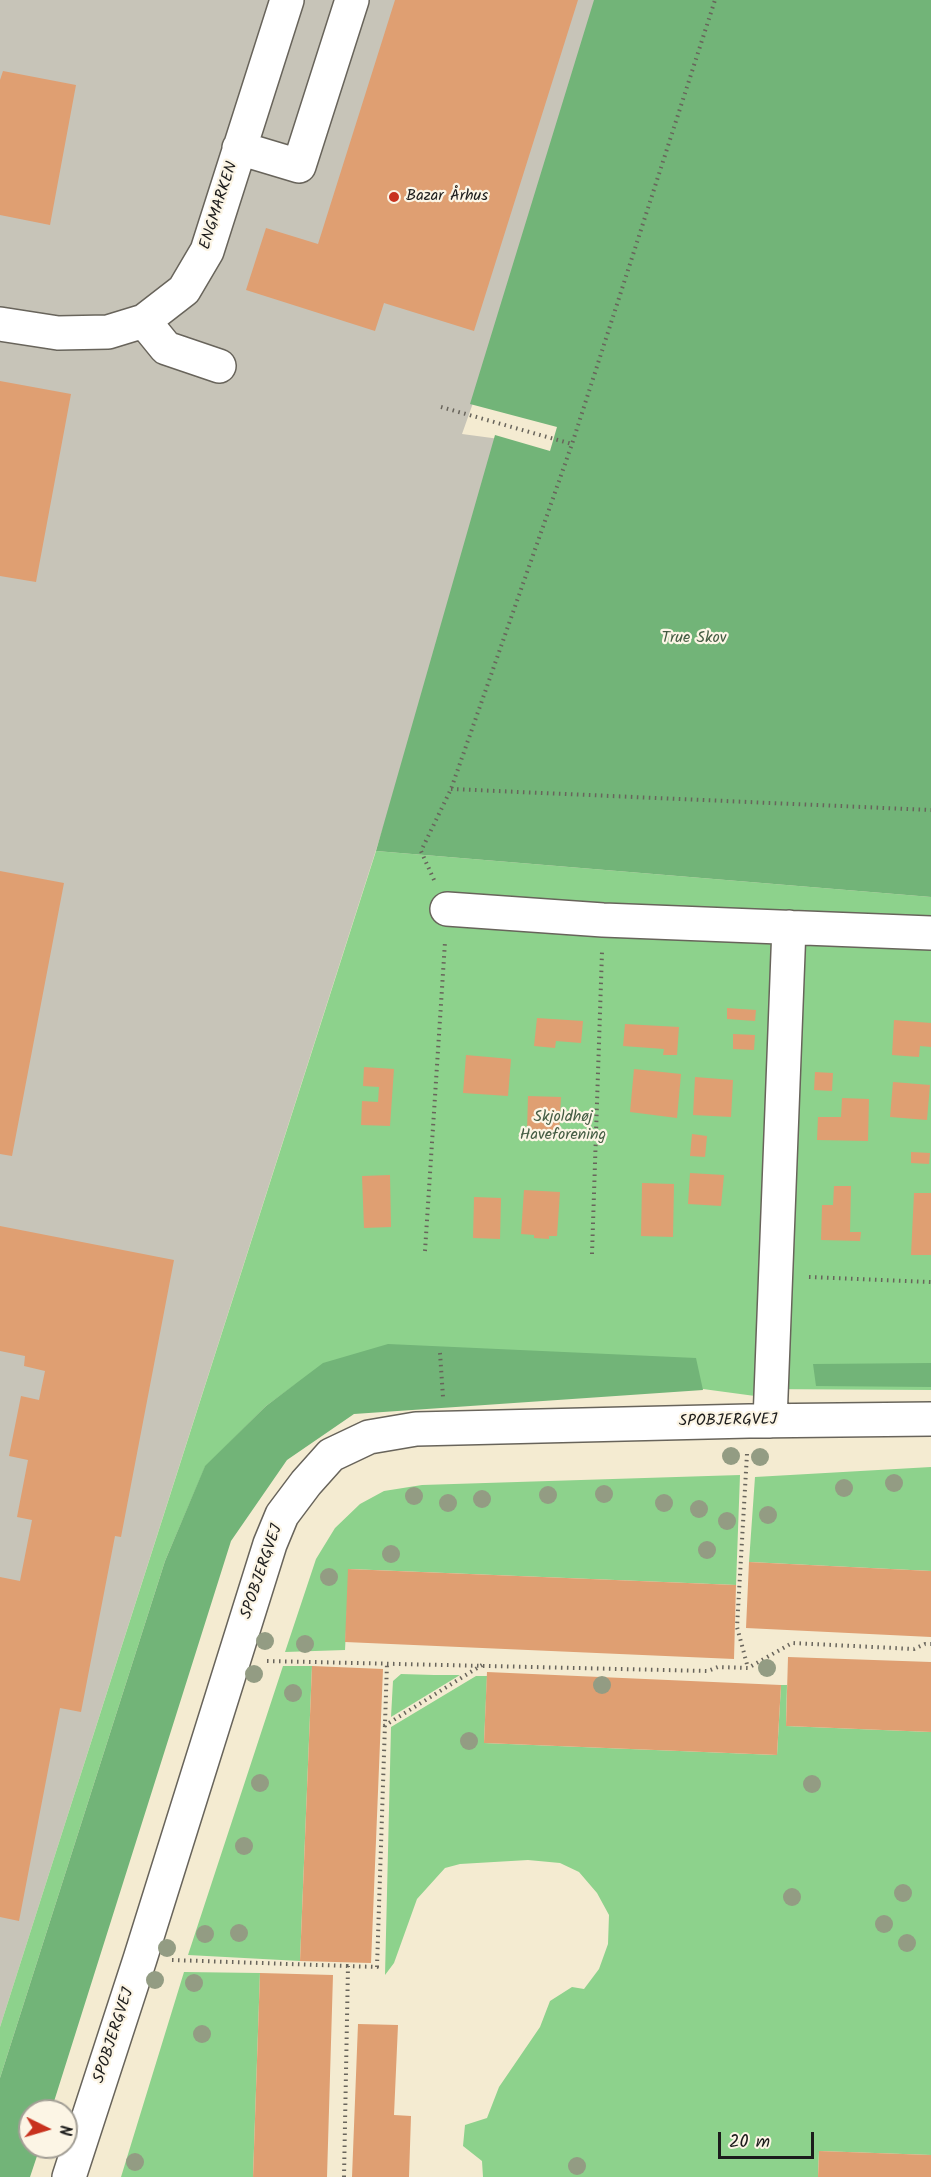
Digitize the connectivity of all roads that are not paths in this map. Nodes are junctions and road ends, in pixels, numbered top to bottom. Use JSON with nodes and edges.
{"nodes":[{"id":1,"x":287,"y":0,"type":"edge"},
{"id":2,"x":352,"y":0,"type":"edge"},
{"id":3,"x":239,"y":148,"type":"junction"},
{"id":4,"x":144,"y":321,"type":"junction"},
{"id":5,"x":0,"y":324,"type":"edge"},
{"id":6,"x":219,"y":366,"type":"dead end"},
{"id":7,"x":447,"y":909,"type":"road end"},
{"id":8,"x":789,"y":927,"type":"junction"},
{"id":9,"x":931,"y":933,"type":"edge"},
{"id":10,"x":931,"y":1419,"type":"edge"},
{"id":11,"x":759,"y":1421,"type":"junction"},
{"id":12,"x":69,"y":2177,"type":"edge"}],
"edges":[{"from":1,"to":3,"type":"street","name":"ENGMARKEN"},
{"from":2,"to":3,"type":"street"},
{"from":3,"to":4,"type":"street","name":"ENGMARKEN"},
{"from":4,"to":5,"type":"street","name":"ENGMARKEN"},
{"from":4,"to":6,"type":"street"},
{"from":7,"to":8,"type":"street"},
{"from":8,"to":9,"type":"street"},
{"from":8,"to":11,"type":"street"},
{"from":10,"to":11,"type":"street","name":"SPOBJERGVEJ"},
{"from":11,"to":12,"type":"street","name":"SPOBJERGVEJ"}]}
